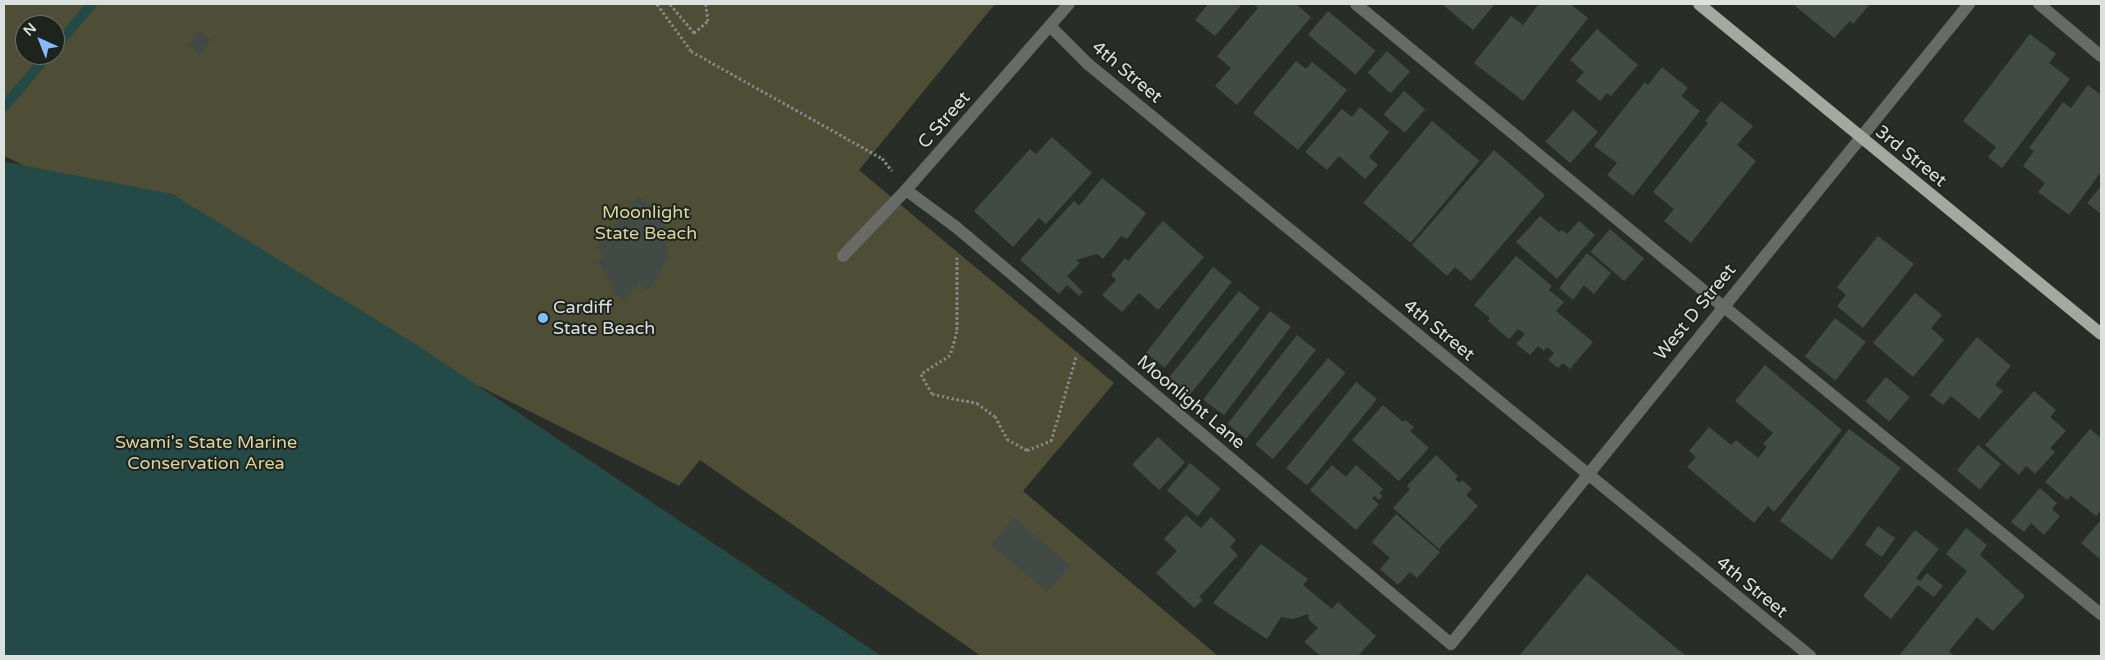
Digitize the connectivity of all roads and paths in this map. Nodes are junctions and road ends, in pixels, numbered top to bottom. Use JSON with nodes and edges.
{"nodes":[{"id":1,"x":657,"y":4,"type":"edge"},
{"id":2,"x":670,"y":4,"type":"edge"},
{"id":3,"x":706,"y":4,"type":"edge"},
{"id":4,"x":1069,"y":4,"type":"edge"},
{"id":5,"x":1356,"y":4,"type":"edge"},
{"id":6,"x":1700,"y":4,"type":"edge"},
{"id":7,"x":1969,"y":4,"type":"edge"},
{"id":8,"x":2039,"y":4,"type":"edge"},
{"id":9,"x":1050,"y":26,"type":"junction"},
{"id":10,"x":2101,"y":56,"type":"edge"},
{"id":11,"x":1862,"y":138,"type":"junction"},
{"id":12,"x":906,"y":190,"type":"junction"},
{"id":13,"x":956,"y":227,"type":"junction"},
{"id":14,"x":843,"y":256,"type":"dead end"},
{"id":15,"x":1723,"y":306,"type":"junction"},
{"id":16,"x":1082,"y":334,"type":"junction"},
{"id":17,"x":2101,"y":334,"type":"edge"},
{"id":18,"x":1586,"y":474,"type":"junction"},
{"id":19,"x":2101,"y":614,"type":"edge"},
{"id":20,"x":1451,"y":644,"type":"joint"},
{"id":21,"x":1810,"y":656,"type":"edge"}],
"edges":[{"from":1,"to":12,"type":"path"},
{"from":2,"to":3,"type":"path"},
{"from":4,"to":9,"type":"street","name":"C Street"},
{"from":5,"to":15,"type":"street"},
{"from":6,"to":11,"type":"main road","name":"3rd Street"},
{"from":7,"to":11,"type":"street","name":"West D Street"},
{"from":8,"to":10,"type":"street"},
{"from":9,"to":12,"type":"street","name":"C Street"},
{"from":9,"to":18,"type":"street","name":"4th Street"},
{"from":11,"to":15,"type":"street","name":"West D Street"},
{"from":11,"to":17,"type":"main road","name":"3rd Street"},
{"from":12,"to":13,"type":"street","name":"Moonlight Lane"},
{"from":12,"to":14,"type":"street","name":"C Street"},
{"from":13,"to":16,"type":"street","name":"Moonlight Lane"},
{"from":13,"to":16,"type":"path"},
{"from":15,"to":18,"type":"street","name":"West D Street"},
{"from":15,"to":19,"type":"street"},
{"from":16,"to":20,"type":"street","name":"Moonlight Lane"},
{"from":18,"to":20,"type":"street","name":"West D Street"},
{"from":18,"to":21,"type":"street","name":"4th Street"}]}
